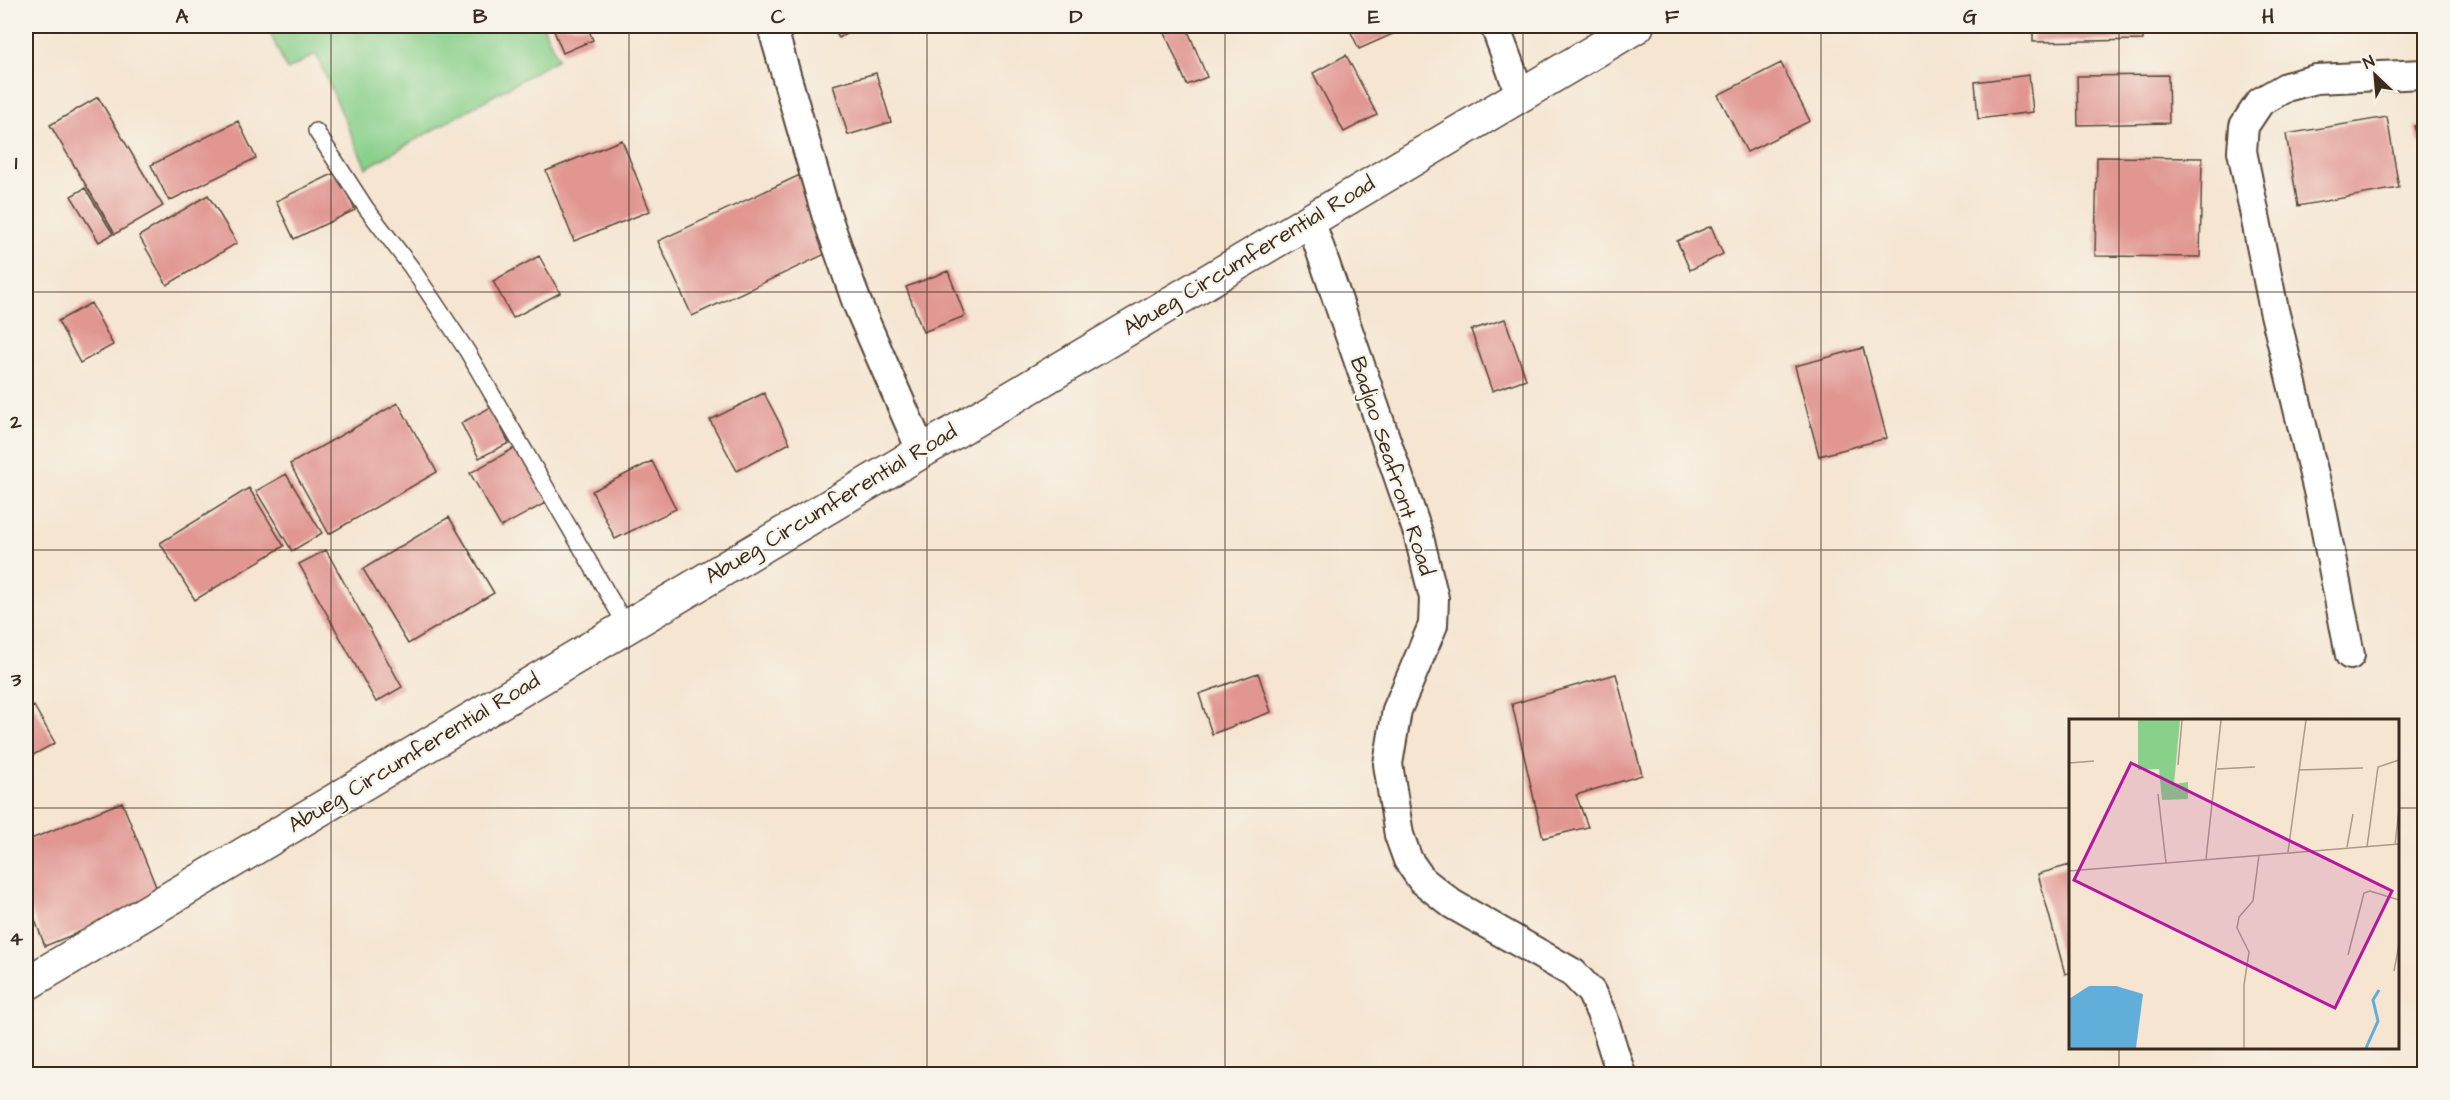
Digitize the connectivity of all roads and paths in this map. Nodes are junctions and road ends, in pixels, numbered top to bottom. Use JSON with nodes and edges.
{"nodes":[{"id":1,"x":772,"y":26,"type":"edge"},
{"id":2,"x":1495,"y":26,"type":"edge"},
{"id":3,"x":1637,"y":26,"type":"edge"},
{"id":4,"x":2424,"y":74,"type":"edge"},
{"id":5,"x":1520,"y":94,"type":"junction"},
{"id":6,"x":316,"y":131,"type":"dead end"},
{"id":7,"x":1310,"y":220,"type":"junction"},
{"id":8,"x":921,"y":450,"type":"junction"},
{"id":9,"x":627,"y":627,"type":"junction"},
{"id":10,"x":2350,"y":655,"type":"dead end"},
{"id":11,"x":26,"y":984,"type":"edge"},
{"id":12,"x":1621,"y":1074,"type":"edge"}],
"edges":[{"from":1,"to":8,"type":"street"},
{"from":2,"to":5,"type":"street"},
{"from":3,"to":5,"type":"street","name":"Abueg Circumferential Road"},
{"from":4,"to":10,"type":"street"},
{"from":5,"to":7,"type":"street","name":"Abueg Circumferential Road"},
{"from":6,"to":9,"type":"lane"},
{"from":7,"to":8,"type":"street","name":"Abueg Circumferential Road"},
{"from":7,"to":12,"type":"street","name":"Badjao Seafront Road"},
{"from":8,"to":9,"type":"street","name":"Abueg Circumferential Road"},
{"from":9,"to":11,"type":"street","name":"Abueg Circumferential Road"}]}
